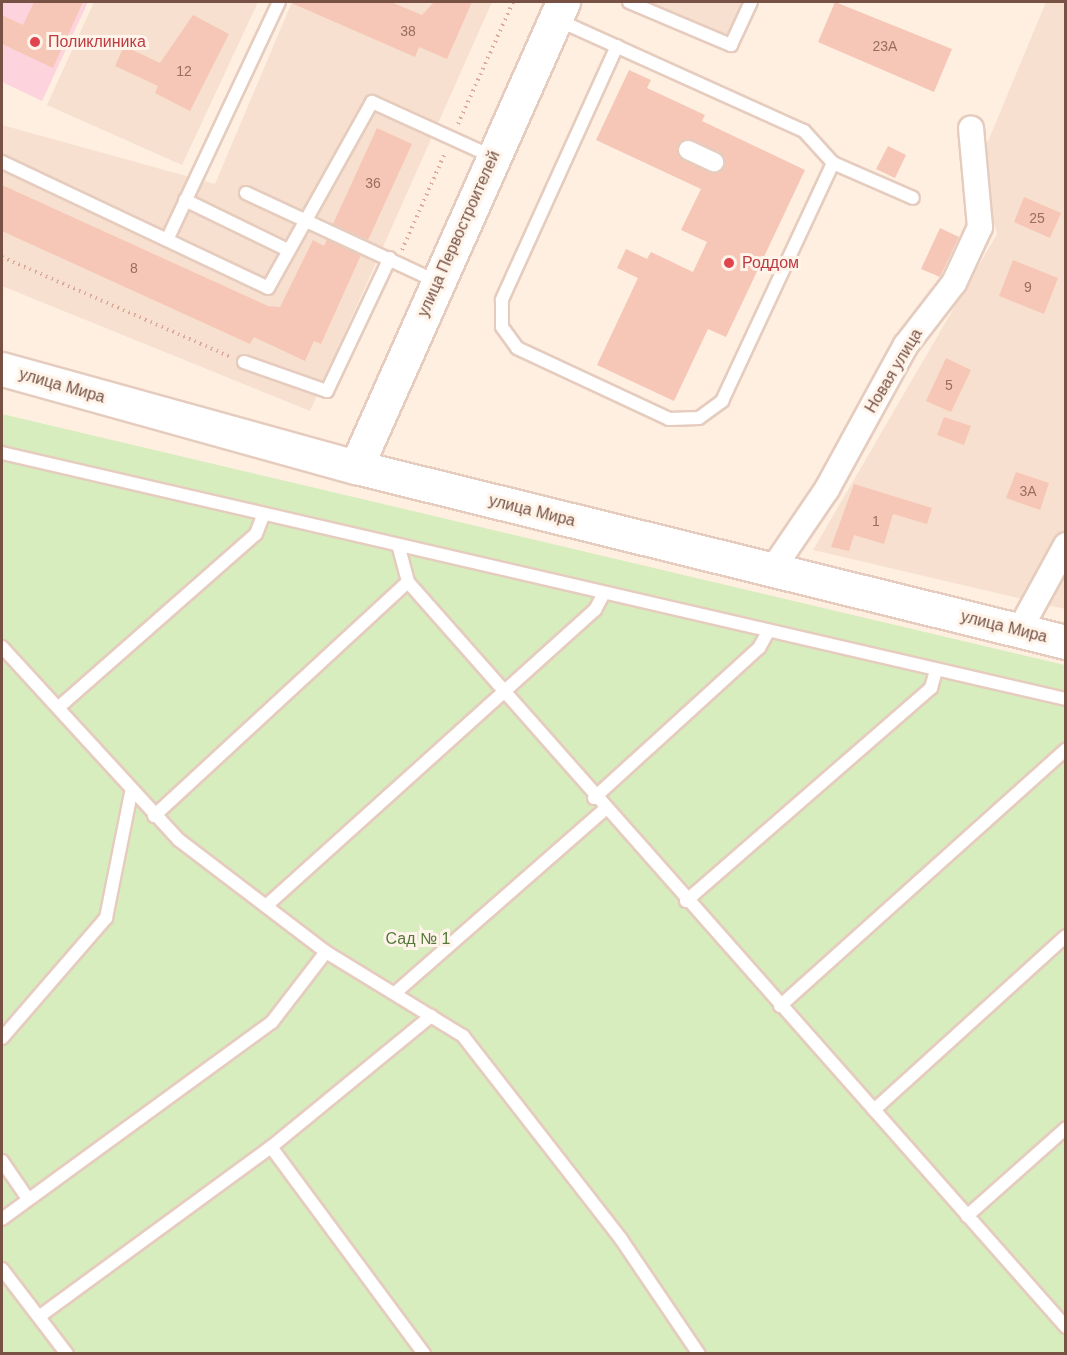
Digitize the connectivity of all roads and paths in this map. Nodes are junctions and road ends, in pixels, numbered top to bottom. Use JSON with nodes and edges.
{"nodes":[{"id":1,"x":279,"y":2,"type":"edge"},
{"id":2,"x":629,"y":2,"type":"edge"},
{"id":3,"x":751,"y":2,"type":"edge"},
{"id":4,"x":559,"y":10,"type":"edge"},
{"id":5,"x":617,"y":46,"type":"junction"},
{"id":6,"x":971,"y":128,"type":"dead end"},
{"id":7,"x":688,"y":150,"type":"dead end"},
{"id":8,"x":493,"y":157,"type":"junction"},
{"id":9,"x":2,"y":162,"type":"edge"},
{"id":10,"x":714,"y":162,"type":"dead end"},
{"id":11,"x":833,"y":163,"type":"junction"},
{"id":12,"x":246,"y":193,"type":"dead end"},
{"id":13,"x":913,"y":198,"type":"dead end"},
{"id":14,"x":185,"y":200,"type":"junction"},
{"id":15,"x":305,"y":217,"type":"junction"},
{"id":16,"x":166,"y":240,"type":"junction"},
{"id":17,"x":288,"y":250,"type":"junction"},
{"id":18,"x":2,"y":257,"type":"edge"},
{"id":19,"x":390,"y":258,"type":"junction"},
{"id":20,"x":438,"y":282,"type":"junction"},
{"id":21,"x":244,"y":362,"type":"joint"},
{"id":22,"x":2,"y":369,"type":"edge"},
{"id":23,"x":2,"y":453,"type":"edge"},
{"id":24,"x":356,"y":467,"type":"junction"},
{"id":25,"x":263,"y":516,"type":"junction"},
{"id":26,"x":1065,"y":545,"type":"edge"},
{"id":27,"x":399,"y":548,"type":"junction"},
{"id":28,"x":772,"y":570,"type":"junction"},
{"id":29,"x":408,"y":582,"type":"junction"},
{"id":30,"x":603,"y":595,"type":"junction"},
{"id":31,"x":1019,"y":631,"type":"junction"},
{"id":32,"x":768,"y":632,"type":"junction"},
{"id":33,"x":1065,"y":642,"type":"edge"},
{"id":34,"x":2,"y":646,"type":"edge"},
{"id":35,"x":936,"y":670,"type":"junction"},
{"id":36,"x":503,"y":692,"type":"junction"},
{"id":37,"x":1065,"y":699,"type":"edge"},
{"id":38,"x":59,"y":707,"type":"junction"},
{"id":39,"x":1065,"y":749,"type":"edge"},
{"id":40,"x":131,"y":793,"type":"junction"},
{"id":41,"x":594,"y":798,"type":"junction"},
{"id":42,"x":604,"y":810,"type":"junction"},
{"id":43,"x":154,"y":816,"type":"junction"},
{"id":44,"x":686,"y":901,"type":"junction"},
{"id":45,"x":266,"y":906,"type":"junction"},
{"id":46,"x":1065,"y":936,"type":"edge"},
{"id":47,"x":326,"y":952,"type":"junction"},
{"id":48,"x":395,"y":993,"type":"junction"},
{"id":49,"x":780,"y":1006,"type":"junction"},
{"id":50,"x":431,"y":1016,"type":"junction"},
{"id":51,"x":2,"y":1038,"type":"edge"},
{"id":52,"x":874,"y":1110,"type":"junction"},
{"id":53,"x":1065,"y":1128,"type":"edge"},
{"id":54,"x":271,"y":1147,"type":"junction"},
{"id":55,"x":2,"y":1161,"type":"edge"},
{"id":56,"x":28,"y":1199,"type":"junction"},
{"id":57,"x":967,"y":1216,"type":"junction"},
{"id":58,"x":2,"y":1219,"type":"edge"},
{"id":59,"x":2,"y":1269,"type":"edge"},
{"id":60,"x":40,"y":1316,"type":"junction"},
{"id":61,"x":1063,"y":1319,"type":"edge"},
{"id":62,"x":67,"y":1353,"type":"edge"},
{"id":63,"x":424,"y":1353,"type":"edge"},
{"id":64,"x":699,"y":1353,"type":"edge"}],
"edges":[{"from":1,"to":14,"type":"lane"},
{"from":2,"to":3,"type":"lane"},
{"from":4,"to":5,"type":"lane"},
{"from":4,"to":8,"type":"main road","name":"улица Первостроителей"},
{"from":5,"to":11,"type":"lane"},
{"from":5,"to":11,"type":"lane"},
{"from":6,"to":28,"type":"street","name":"Новая улица"},
{"from":7,"to":10,"type":"street"},
{"from":8,"to":15,"type":"lane"},
{"from":8,"to":20,"type":"main road","name":"улица Первостроителей"},
{"from":9,"to":16,"type":"lane"},
{"from":11,"to":13,"type":"lane"},
{"from":12,"to":15,"type":"lane"},
{"from":14,"to":16,"type":"lane"},
{"from":14,"to":17,"type":"lane"},
{"from":15,"to":17,"type":"lane"},
{"from":15,"to":19,"type":"lane"},
{"from":16,"to":17,"type":"lane"},
{"from":18,"to":21,"type":"path"},
{"from":19,"to":20,"type":"lane"},
{"from":19,"to":21,"type":"lane"},
{"from":20,"to":24,"type":"main road","name":"улица Первостроителей"},
{"from":22,"to":24,"type":"main road","name":"улица Мира"},
{"from":23,"to":25,"type":"lane"},
{"from":24,"to":28,"type":"main road","name":"улица Мира"},
{"from":25,"to":27,"type":"lane"},
{"from":25,"to":38,"type":"lane"},
{"from":26,"to":31,"type":"street"},
{"from":27,"to":29,"type":"lane"},
{"from":27,"to":30,"type":"lane"},
{"from":28,"to":31,"type":"main road","name":"улица Мира"},
{"from":29,"to":36,"type":"lane"},
{"from":29,"to":43,"type":"lane"},
{"from":30,"to":32,"type":"lane"},
{"from":30,"to":36,"type":"lane"},
{"from":31,"to":33,"type":"main road","name":"улица Мира"},
{"from":32,"to":35,"type":"lane"},
{"from":32,"to":41,"type":"lane"},
{"from":34,"to":38,"type":"lane"},
{"from":35,"to":37,"type":"lane"},
{"from":35,"to":44,"type":"lane"},
{"from":36,"to":41,"type":"lane"},
{"from":36,"to":45,"type":"lane"},
{"from":38,"to":40,"type":"lane"},
{"from":39,"to":49,"type":"lane"},
{"from":40,"to":43,"type":"lane"},
{"from":40,"to":51,"type":"lane"},
{"from":41,"to":42,"type":"lane"},
{"from":42,"to":44,"type":"lane"},
{"from":42,"to":48,"type":"lane"},
{"from":43,"to":45,"type":"lane"},
{"from":44,"to":49,"type":"lane"},
{"from":45,"to":47,"type":"lane"},
{"from":46,"to":52,"type":"lane"},
{"from":47,"to":48,"type":"lane"},
{"from":47,"to":56,"type":"lane"},
{"from":48,"to":50,"type":"lane"},
{"from":49,"to":52,"type":"lane"},
{"from":50,"to":54,"type":"lane"},
{"from":50,"to":64,"type":"lane"},
{"from":52,"to":57,"type":"lane"},
{"from":53,"to":57,"type":"lane"},
{"from":54,"to":60,"type":"lane"},
{"from":54,"to":63,"type":"lane"},
{"from":55,"to":56,"type":"lane"},
{"from":56,"to":58,"type":"lane"},
{"from":57,"to":61,"type":"lane"},
{"from":59,"to":60,"type":"lane"},
{"from":60,"to":62,"type":"lane"}]}
